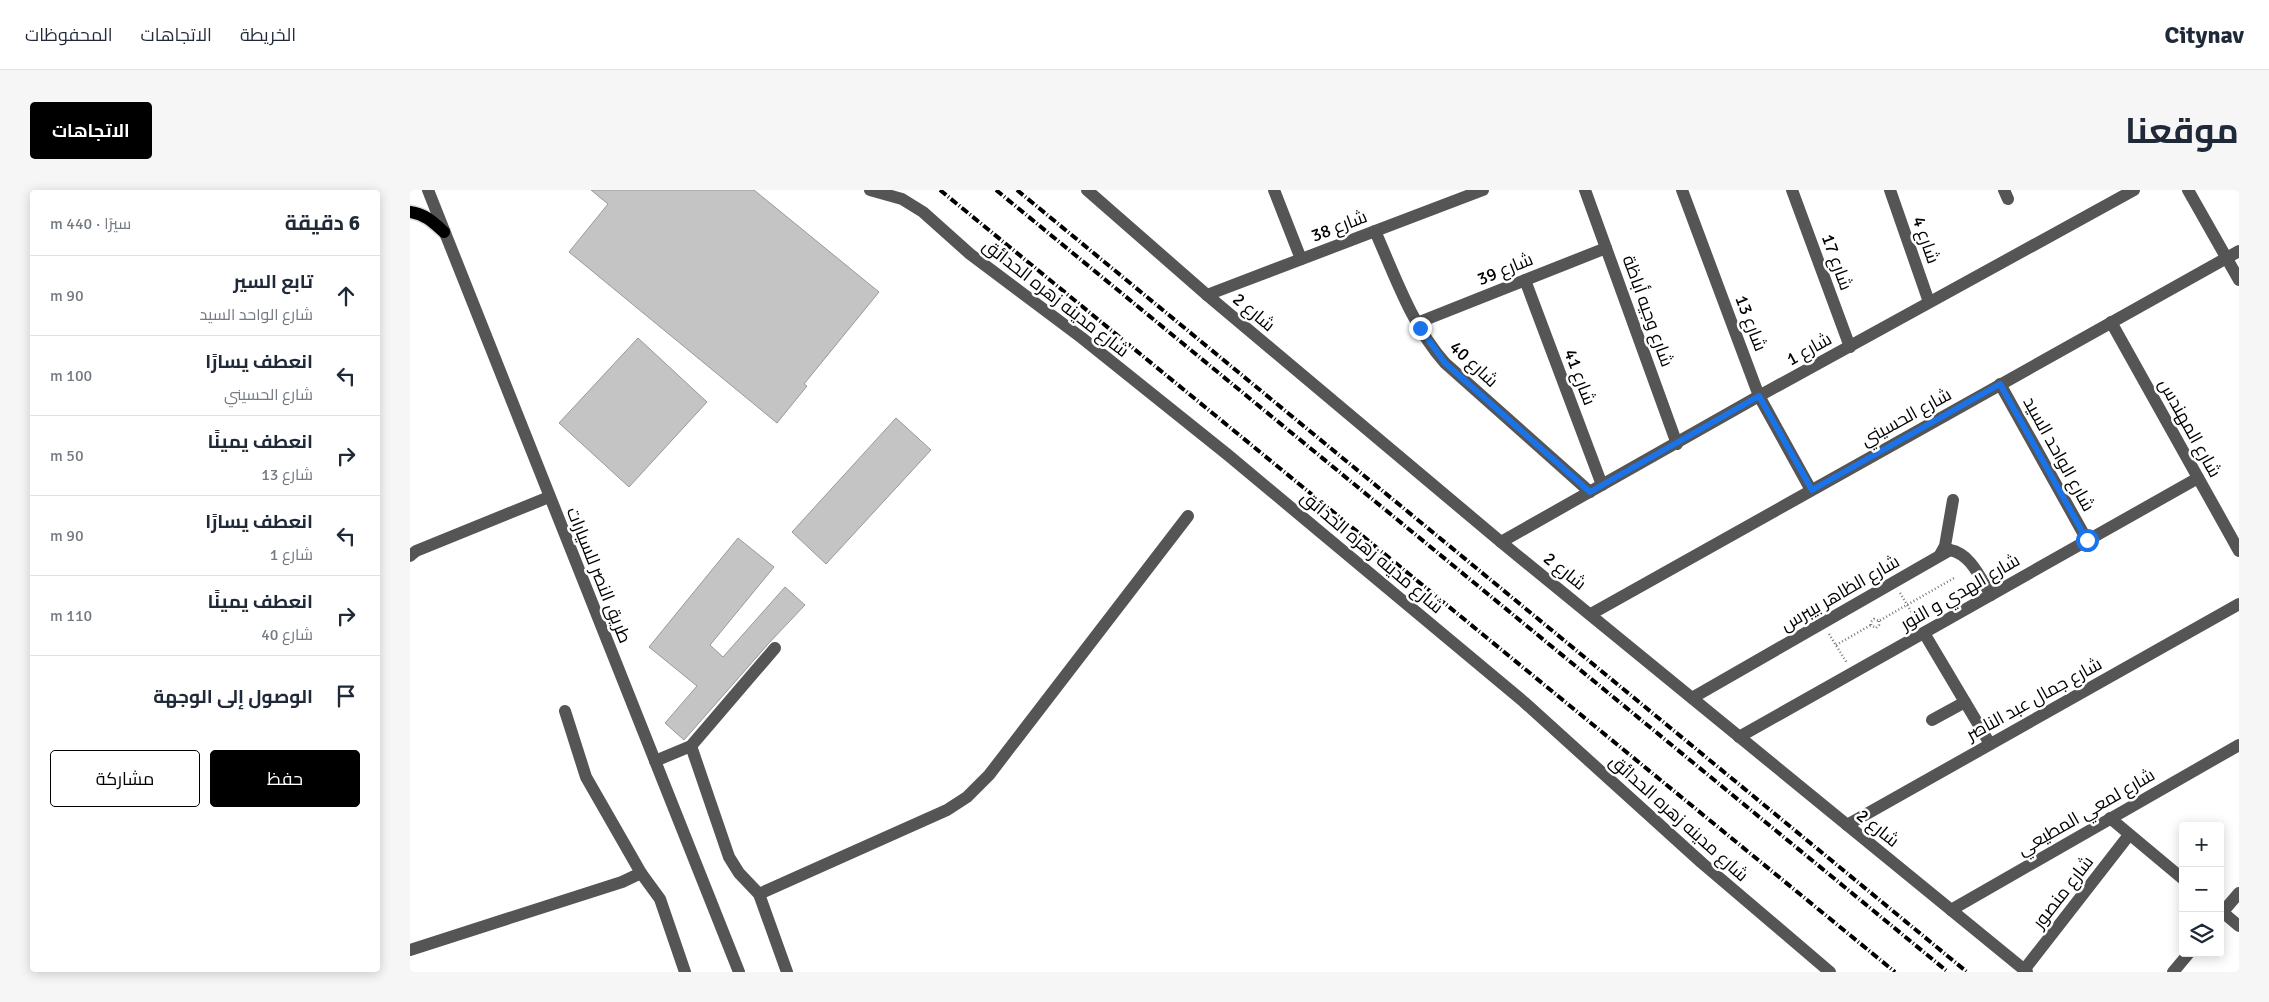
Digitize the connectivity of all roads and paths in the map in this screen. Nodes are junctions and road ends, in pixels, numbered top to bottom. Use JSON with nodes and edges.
{"nodes":[{"id":1,"x":428,"y":190,"type":"edge"},
{"id":2,"x":870,"y":190,"type":"edge"},
{"id":3,"x":1087,"y":190,"type":"edge"},
{"id":4,"x":1274,"y":190,"type":"edge"},
{"id":5,"x":1484,"y":190,"type":"edge"},
{"id":6,"x":1585,"y":190,"type":"edge"},
{"id":7,"x":1682,"y":190,"type":"edge"},
{"id":8,"x":1792,"y":190,"type":"edge"},
{"id":9,"x":1890,"y":190,"type":"edge"},
{"id":10,"x":2134,"y":190,"type":"edge"},
{"id":11,"x":2188,"y":190,"type":"edge"},
{"id":12,"x":2114,"y":195,"type":"edge"},
{"id":13,"x":410,"y":212,"type":"edge"},
{"id":14,"x":1375,"y":231,"type":"junction"},
{"id":15,"x":444,"y":232,"type":"junction"},
{"id":16,"x":1606,"y":248,"type":"junction"},
{"id":17,"x":2239,"y":251,"type":"edge"},
{"id":18,"x":2226,"y":257,"type":"junction"},
{"id":19,"x":1301,"y":260,"type":"junction"},
{"id":20,"x":1525,"y":280,"type":"junction"},
{"id":21,"x":2239,"y":280,"type":"edge"},
{"id":22,"x":1207,"y":295,"type":"junction"},
{"id":23,"x":1930,"y":302,"type":"junction"},
{"id":24,"x":2111,"y":322,"type":"junction"},
{"id":25,"x":1417,"y":323,"type":"junction"},
{"id":26,"x":1850,"y":347,"type":"junction"},
{"id":27,"x":2000,"y":384,"type":"junction"},
{"id":28,"x":1759,"y":396,"type":"junction"},
{"id":29,"x":1677,"y":444,"type":"junction"},
{"id":30,"x":2198,"y":478,"type":"junction"},
{"id":31,"x":1602,"y":486,"type":"junction"},
{"id":32,"x":1812,"y":490,"type":"junction"},
{"id":33,"x":1590,"y":492,"type":"junction"},
{"id":34,"x":549,"y":497,"type":"junction"},
{"id":35,"x":1953,"y":500,"type":"dead end"},
{"id":36,"x":1188,"y":516,"type":"dead end"},
{"id":37,"x":2087,"y":540,"type":"junction"},
{"id":38,"x":1502,"y":542,"type":"junction"},
{"id":39,"x":2239,"y":551,"type":"edge"},
{"id":40,"x":1940,"y":555,"type":"junction"},
{"id":41,"x":410,"y":556,"type":"edge"},
{"id":42,"x":1954,"y":578,"type":"dead end"},
{"id":43,"x":1893,"y":582,"type":"junction"},
{"id":44,"x":1990,"y":595,"type":"junction"},
{"id":45,"x":2239,"y":604,"type":"edge"},
{"id":46,"x":1907,"y":605,"type":"junction"},
{"id":47,"x":1591,"y":614,"type":"junction"},
{"id":48,"x":1879,"y":621,"type":"junction"},
{"id":49,"x":1822,"y":623,"type":"junction"},
{"id":50,"x":1871,"y":625,"type":"junction"},
{"id":51,"x":1924,"y":633,"type":"junction"},
{"id":52,"x":1836,"y":645,"type":"junction"},
{"id":53,"x":775,"y":648,"type":"dead end"},
{"id":54,"x":1853,"y":673,"type":"junction"},
{"id":55,"x":1692,"y":698,"type":"junction"},
{"id":56,"x":1964,"y":702,"type":"junction"},
{"id":57,"x":565,"y":711,"type":"dead end"},
{"id":58,"x":1932,"y":720,"type":"dead end"},
{"id":59,"x":1739,"y":737,"type":"junction"},
{"id":60,"x":1990,"y":744,"type":"junction"},
{"id":61,"x":2239,"y":745,"type":"edge"},
{"id":62,"x":690,"y":746,"type":"junction"},
{"id":63,"x":655,"y":761,"type":"junction"},
{"id":64,"x":2110,"y":818,"type":"junction"},
{"id":65,"x":1847,"y":825,"type":"junction"},
{"id":66,"x":2129,"y":835,"type":"junction"},
{"id":67,"x":641,"y":873,"type":"junction"},
{"id":68,"x":2179,"y":876,"type":"edge"},
{"id":69,"x":2239,"y":893,"type":"edge"},
{"id":70,"x":759,"y":894,"type":"junction"},
{"id":71,"x":2224,"y":909,"type":"edge"},
{"id":72,"x":1951,"y":910,"type":"junction"},
{"id":73,"x":2224,"y":914,"type":"edge"},
{"id":74,"x":2239,"y":926,"type":"edge"},
{"id":75,"x":410,"y":950,"type":"edge"},
{"id":76,"x":2186,"y":957,"type":"edge"},
{"id":77,"x":2026,"y":971,"type":"edge"},
{"id":78,"x":685,"y":972,"type":"edge"},
{"id":79,"x":739,"y":972,"type":"edge"},
{"id":80,"x":787,"y":972,"type":"edge"},
{"id":81,"x":1830,"y":972,"type":"edge"},
{"id":82,"x":2173,"y":972,"type":"edge"}],
"edges":[{"from":1,"to":15,"type":"street","name":"طريق النصر للسيارات"},
{"from":2,"to":81,"type":"street","name":"شارع مدينه زهره الحدائق"},
{"from":3,"to":22,"type":"street","name":"شارع 2"},
{"from":4,"to":19,"type":"street"},
{"from":5,"to":14,"type":"street","name":"شارع 38"},
{"from":6,"to":16,"type":"street","name":"شارع وجيه أباظة"},
{"from":7,"to":28,"type":"street","name":"شارع 13"},
{"from":8,"to":26,"type":"street","name":"شارع 17"},
{"from":9,"to":23,"type":"street","name":"شارع 4"},
{"from":10,"to":12,"type":"street","name":"شارع 1"},
{"from":11,"to":18,"type":"street"},
{"from":12,"to":23,"type":"street","name":"شارع 1"},
{"from":13,"to":15,"type":"main road"},
{"from":14,"to":19,"type":"street","name":"شارع 38"},
{"from":14,"to":25,"type":"street","name":"شارع 40"},
{"from":15,"to":34,"type":"street","name":"طريق النصر للسيارات"},
{"from":16,"to":20,"type":"street","name":"شارع 39"},
{"from":16,"to":29,"type":"street","name":"شارع وجيه أباظة"},
{"from":17,"to":18,"type":"street","name":"شارع الحسيني"},
{"from":18,"to":21,"type":"street"},
{"from":18,"to":24,"type":"street","name":"شارع الحسيني"},
{"from":19,"to":22,"type":"street","name":"شارع 38"},
{"from":20,"to":25,"type":"street","name":"شارع 39"},
{"from":20,"to":31,"type":"street","name":"شارع 41"},
{"from":22,"to":38,"type":"street","name":"شارع 2"},
{"from":23,"to":26,"type":"street","name":"شارع 1"},
{"from":24,"to":27,"type":"street","name":"شارع الحسيني"},
{"from":24,"to":30,"type":"street","name":"شارع المهندس"},
{"from":25,"to":33,"type":"street","name":"شارع 40"},
{"from":26,"to":28,"type":"street","name":"شارع 1"},
{"from":27,"to":32,"type":"street","name":"شارع الحسيني"},
{"from":27,"to":37,"type":"street","name":"شارع الواحد السيد"},
{"from":28,"to":29,"type":"street","name":"شارع 1"},
{"from":28,"to":32,"type":"street","name":"شارع 13"},
{"from":29,"to":31,"type":"street","name":"شارع 1"},
{"from":30,"to":37,"type":"street","name":"شارع الهدي و النور"},
{"from":30,"to":39,"type":"street","name":"شارع المهندس"},
{"from":31,"to":33,"type":"street","name":"شارع 1"},
{"from":32,"to":47,"type":"street","name":"شارع الحسيني"},
{"from":33,"to":38,"type":"street","name":"شارع 1"},
{"from":34,"to":41,"type":"street"},
{"from":34,"to":63,"type":"street","name":"طريق النصر للسيارات"},
{"from":35,"to":40,"type":"street"},
{"from":36,"to":70,"type":"street"},
{"from":37,"to":44,"type":"street","name":"شارع الهدي و النور"},
{"from":38,"to":47,"type":"street","name":"شارع 2"},
{"from":40,"to":43,"type":"street","name":"شارع الظاهر بيبرس"},
{"from":40,"to":44,"type":"street","name":"شارع الظاهر بيبرس"},
{"from":42,"to":46,"type":"path"},
{"from":43,"to":46,"type":"path"},
{"from":43,"to":49,"type":"street","name":"شارع الظاهر بيبرس"},
{"from":44,"to":51,"type":"street","name":"شارع الهدي و النور"},
{"from":45,"to":60,"type":"street","name":"شارع جمال عبد الناصر"},
{"from":46,"to":48,"type":"path"},
{"from":46,"to":51,"type":"path"},
{"from":47,"to":55,"type":"street","name":"شارع 2"},
{"from":48,"to":50,"type":"path"},
{"from":48,"to":50,"type":"path"},
{"from":49,"to":52,"type":"path"},
{"from":49,"to":55,"type":"street","name":"شارع الظاهر بيبرس"},
{"from":50,"to":52,"type":"path"},
{"from":51,"to":54,"type":"street","name":"شارع الهدي و النور"},
{"from":51,"to":56,"type":"street"},
{"from":52,"to":54,"type":"path"},
{"from":53,"to":62,"type":"street"},
{"from":54,"to":59,"type":"street","name":"شارع الهدي و النور"},
{"from":55,"to":59,"type":"street","name":"شارع 2"},
{"from":56,"to":58,"type":"street"},
{"from":56,"to":60,"type":"street"},
{"from":57,"to":67,"type":"street"},
{"from":59,"to":65,"type":"street","name":"شارع 2"},
{"from":60,"to":65,"type":"street","name":"شارع جمال عبد الناصر"},
{"from":61,"to":64,"type":"street","name":"شارع لمعي المطيعي"},
{"from":62,"to":63,"type":"street"},
{"from":62,"to":70,"type":"street"},
{"from":63,"to":79,"type":"street","name":"طريق النصر للسيارات"},
{"from":64,"to":66,"type":"street"},
{"from":64,"to":72,"type":"street","name":"شارع لمعي المطيعي"},
{"from":65,"to":72,"type":"street","name":"شارع 2"},
{"from":66,"to":68,"type":"street"},
{"from":66,"to":77,"type":"street","name":"شارع منصور"},
{"from":67,"to":75,"type":"street"},
{"from":67,"to":78,"type":"street"},
{"from":69,"to":71,"type":"street"},
{"from":70,"to":80,"type":"street"},
{"from":72,"to":77,"type":"street","name":"شارع 2"},
{"from":73,"to":74,"type":"street"},
{"from":76,"to":82,"type":"street"}]}
